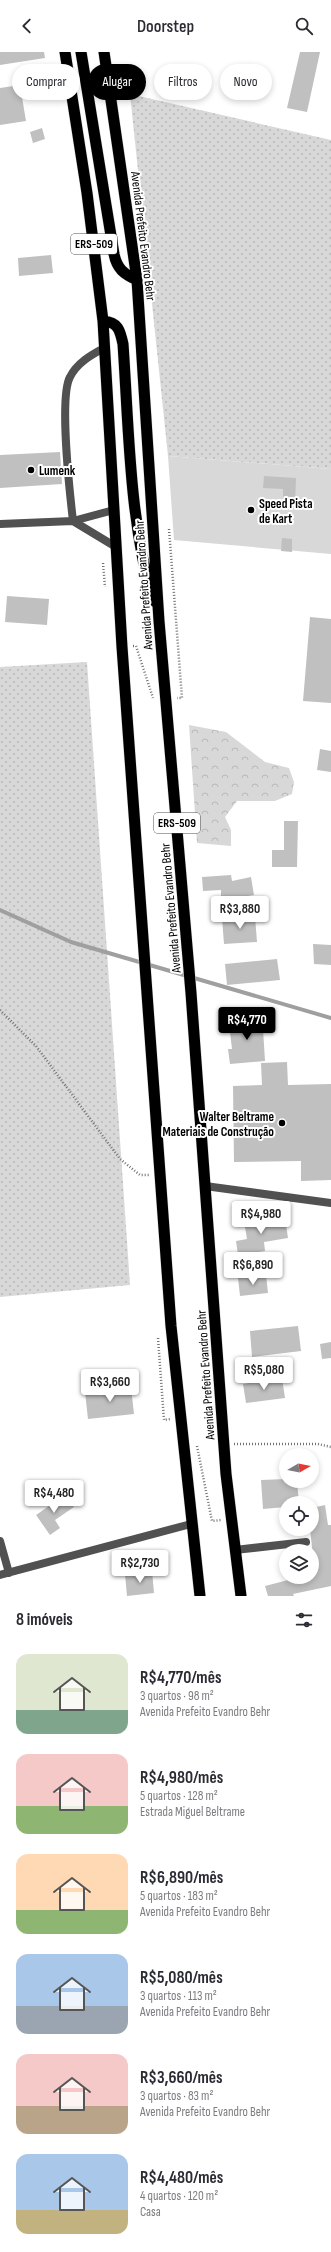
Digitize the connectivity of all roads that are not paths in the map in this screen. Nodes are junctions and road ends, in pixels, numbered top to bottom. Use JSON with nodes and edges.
{"nodes":[{"id":1,"x":65,"y":52,"type":"edge"},
{"id":2,"x":81,"y":52,"type":"edge"},
{"id":3,"x":104,"y":52,"type":"edge"},
{"id":4,"x":137,"y":280,"type":"junction"},
{"id":5,"x":103,"y":321,"type":"junction"},
{"id":6,"x":104,"y":348,"type":"junction"},
{"id":7,"x":114,"y":510,"type":"junction"},
{"id":8,"x":72,"y":521,"type":"junction"},
{"id":9,"x":0,"y":524,"type":"edge"},
{"id":10,"x":116,"y":547,"type":"junction"},
{"id":11,"x":159,"y":621,"type":"junction"},
{"id":12,"x":205,"y":1186,"type":"junction"},
{"id":13,"x":331,"y":1203,"type":"edge"},
{"id":14,"x":191,"y":1524,"type":"junction"},
{"id":15,"x":0,"y":1540,"type":"edge"},
{"id":16,"x":306,"y":1542,"type":"dead end"},
{"id":17,"x":235,"y":1550,"type":"junction"},
{"id":18,"x":8,"y":1573,"type":"junction"},
{"id":19,"x":0,"y":1575,"type":"edge"},
{"id":20,"x":200,"y":1596,"type":"edge"},
{"id":21,"x":241,"y":1596,"type":"edge"}],
"edges":[{"from":1,"to":5,"type":"highway","name":"Avenida Prefeito Evandro Behr","number":"ERS-509"},
{"from":2,"to":4,"type":"highway"},
{"from":3,"to":4,"type":"highway","name":"Avenida Prefeito Evandro Behr","number":"ERS-509"},
{"from":4,"to":11,"type":"highway","name":"Avenida Prefeito Evandro Behr","number":"ERS-509"},
{"from":5,"to":6,"type":"highway","name":"Avenida Prefeito Evandro Behr","number":"ERS-509"},
{"from":5,"to":11,"type":"highway"},
{"from":6,"to":7,"type":"highway","name":"Avenida Prefeito Evandro Behr","number":"ERS-509"},
{"from":6,"to":8,"type":"street"},
{"from":7,"to":8,"type":"street"},
{"from":7,"to":10,"type":"highway","name":"Avenida Prefeito Evandro Behr","number":"ERS-509"},
{"from":8,"to":9,"type":"street"},
{"from":8,"to":10,"type":"street"},
{"from":10,"to":14,"type":"highway","name":"Avenida Prefeito Evandro Behr","number":"ERS-509"},
{"from":11,"to":12,"type":"highway","name":"Avenida Prefeito Evandro Behr","number":"ERS-509"},
{"from":12,"to":13,"type":"street"},
{"from":12,"to":17,"type":"highway","name":"Avenida Prefeito Evandro Behr","number":"ERS-509"},
{"from":14,"to":18,"type":"street"},
{"from":14,"to":20,"type":"highway","name":"Avenida Prefeito Evandro Behr","number":"ERS-509"},
{"from":15,"to":18,"type":"street"},
{"from":16,"to":17,"type":"street"},
{"from":17,"to":21,"type":"highway","name":"Avenida Prefeito Evandro Behr","number":"ERS-509"},
{"from":18,"to":19,"type":"street"}]}
